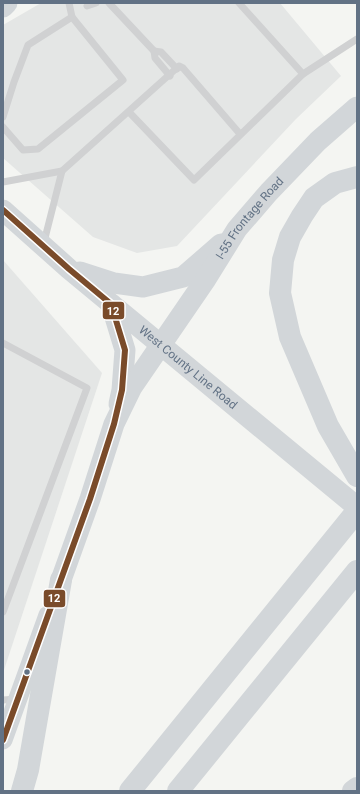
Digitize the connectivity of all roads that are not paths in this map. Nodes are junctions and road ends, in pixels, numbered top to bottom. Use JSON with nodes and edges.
{"nodes":[{"id":1,"x":7,"y":3,"type":"edge"},
{"id":2,"x":69,"y":3,"type":"edge"},
{"id":3,"x":96,"y":3,"type":"edge"},
{"id":4,"x":109,"y":3,"type":"edge"},
{"id":5,"x":239,"y":3,"type":"edge"},
{"id":6,"x":87,"y":6,"type":"dead end"},
{"id":7,"x":3,"y":7,"type":"edge"},
{"id":8,"x":72,"y":17,"type":"junction"},
{"id":9,"x":357,"y":39,"type":"edge"},
{"id":10,"x":154,"y":51,"type":"junction"},
{"id":11,"x":177,"y":69,"type":"junction"},
{"id":12,"x":303,"y":74,"type":"junction"},
{"id":13,"x":170,"y":76,"type":"junction"},
{"id":14,"x":357,"y":107,"type":"edge"},
{"id":15,"x":129,"y":112,"type":"junction"},
{"id":16,"x":3,"y":117,"type":"edge"},
{"id":17,"x":3,"y":127,"type":"edge"},
{"id":18,"x":240,"y":134,"type":"junction"},
{"id":19,"x":62,"y":171,"type":"junction"},
{"id":20,"x":357,"y":177,"type":"edge"},
{"id":21,"x":3,"y":182,"type":"edge"},
{"id":22,"x":3,"y":210,"type":"edge"},
{"id":23,"x":238,"y":229,"type":"junction"},
{"id":24,"x":43,"y":246,"type":"junction"},
{"id":25,"x":69,"y":269,"type":"junction"},
{"id":26,"x":112,"y":304,"type":"junction"},
{"id":27,"x":3,"y":343,"type":"edge"},
{"id":28,"x":162,"y":346,"type":"junction"},
{"id":29,"x":114,"y":424,"type":"junction"},
{"id":30,"x":357,"y":476,"type":"edge"},
{"id":31,"x":357,"y":507,"type":"edge"},
{"id":32,"x":357,"y":511,"type":"edge"},
{"id":33,"x":357,"y":571,"type":"edge"},
{"id":34,"x":62,"y":580,"type":"junction"},
{"id":35,"x":3,"y":612,"type":"edge"},
{"id":36,"x":10,"y":700,"type":"edge"},
{"id":37,"x":5,"y":729,"type":"edge"},
{"id":38,"x":357,"y":788,"type":"edge"},
{"id":39,"x":22,"y":791,"type":"edge"},
{"id":40,"x":130,"y":791,"type":"edge"},
{"id":41,"x":178,"y":791,"type":"edge"},
{"id":42,"x":353,"y":791,"type":"edge"}],
"edges":[{"from":1,"to":7,"type":"main road"},
{"from":2,"to":8,"type":"lane"},
{"from":3,"to":6,"type":"lane"},
{"from":4,"to":10,"type":"lane"},
{"from":5,"to":12,"type":"lane"},
{"from":8,"to":16,"type":"lane"},
{"from":8,"to":17,"type":"lane"},
{"from":9,"to":12,"type":"lane"},
{"from":10,"to":11,"type":"lane"},
{"from":10,"to":13,"type":"lane"},
{"from":11,"to":13,"type":"lane"},
{"from":11,"to":18,"type":"lane"},
{"from":12,"to":18,"type":"lane"},
{"from":13,"to":15,"type":"lane"},
{"from":14,"to":23,"type":"main road","name":"I-55 Frontage Road"},
{"from":15,"to":18,"type":"lane"},
{"from":15,"to":19,"type":"lane"},
{"from":19,"to":21,"type":"lane"},
{"from":19,"to":24,"type":"lane"},
{"from":20,"to":30,"type":"highway"},
{"from":22,"to":24,"type":"main road","name":"West County Line Road"},
{"from":23,"to":25,"type":"main road"},
{"from":23,"to":28,"type":"main road","name":"I-55 Frontage Road"},
{"from":24,"to":25,"type":"main road","name":"West County Line Road"},
{"from":25,"to":26,"type":"main road","name":"West County Line Road"},
{"from":26,"to":28,"type":"main road","name":"West County Line Road"},
{"from":26,"to":29,"type":"main road"},
{"from":27,"to":35,"type":"lane"},
{"from":28,"to":29,"type":"main road","name":"I-55 Frontage Road"},
{"from":28,"to":31,"type":"main road","name":"West County Line Road"},
{"from":29,"to":34,"type":"main road"},
{"from":32,"to":40,"type":"highway"},
{"from":33,"to":41,"type":"highway"},
{"from":34,"to":36,"type":"street"},
{"from":34,"to":39,"type":"highway"},
{"from":36,"to":37,"type":"street"},
{"from":38,"to":42,"type":"highway"}]}
